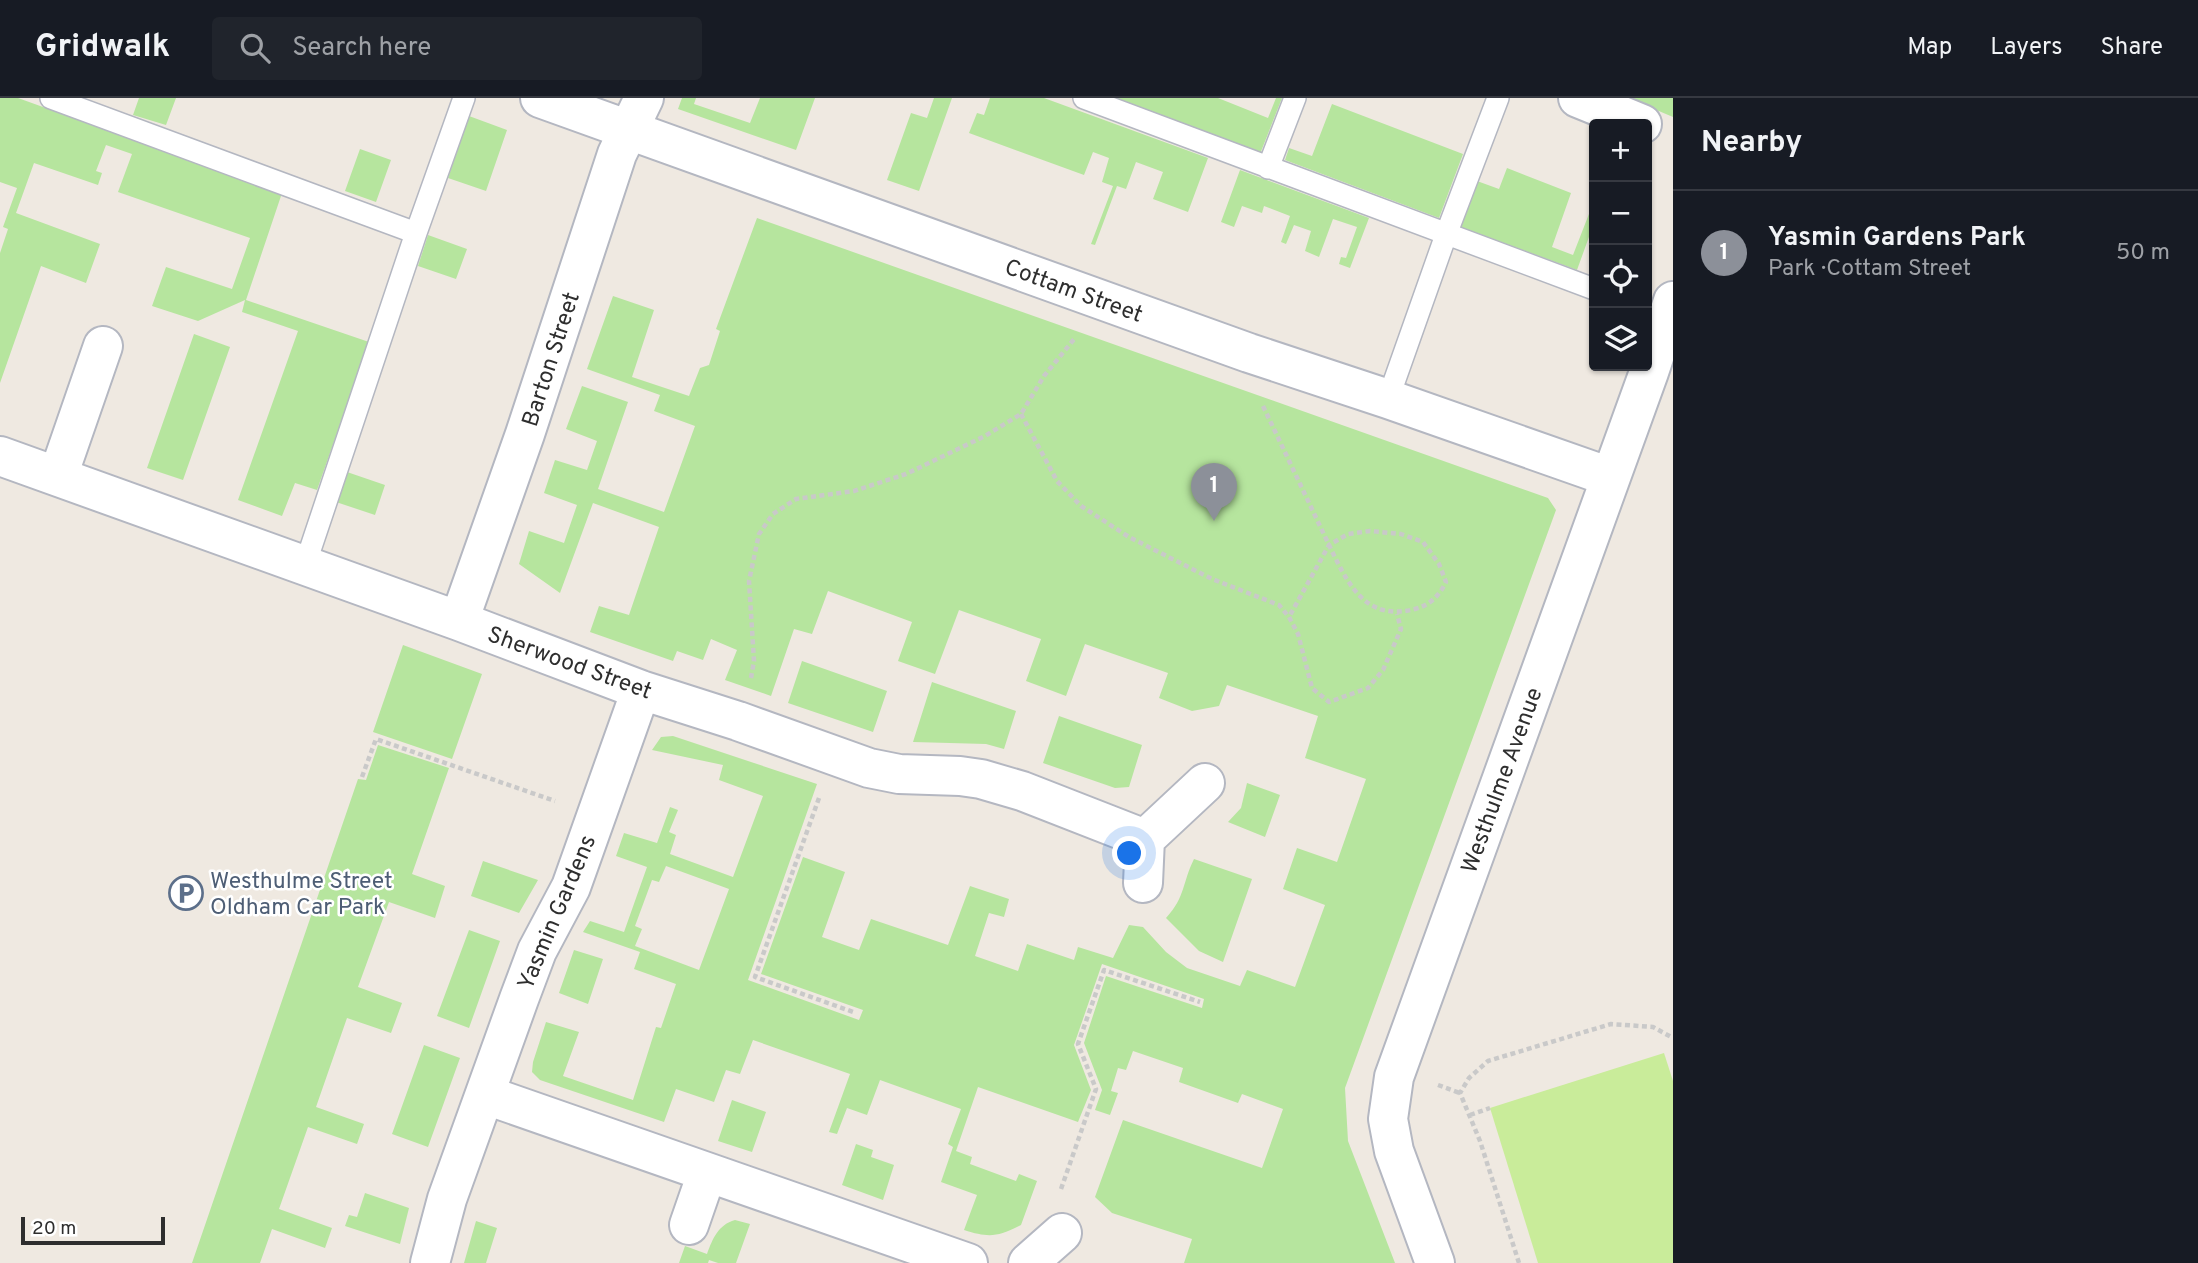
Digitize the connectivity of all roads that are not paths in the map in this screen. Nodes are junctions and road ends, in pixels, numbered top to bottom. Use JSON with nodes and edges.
{"nodes":[{"id":1,"x":51,"y":98,"type":"edge"},
{"id":2,"x":464,"y":98,"type":"edge"},
{"id":3,"x":540,"y":98,"type":"edge"},
{"id":4,"x":1084,"y":98,"type":"edge"},
{"id":5,"x":1295,"y":98,"type":"edge"},
{"id":6,"x":1498,"y":98,"type":"edge"},
{"id":7,"x":1578,"y":98,"type":"edge"},
{"id":8,"x":636,"y":114,"type":"edge"},
{"id":9,"x":1630,"y":119,"type":"edge"},
{"id":10,"x":1652,"y":128,"type":"edge"},
{"id":11,"x":1673,"y":137,"type":"edge"},
{"id":12,"x":1268,"y":168,"type":"junction"},
{"id":13,"x":1447,"y":232,"type":"junction"},
{"id":14,"x":416,"y":233,"type":"junction"},
{"id":15,"x":1589,"y":287,"type":"edge"},
{"id":16,"x":1663,"y":308,"type":"edge"},
{"id":17,"x":103,"y":346,"type":"dead end"},
{"id":18,"x":1661,"y":377,"type":"edge"},
{"id":19,"x":1388,"y":399,"type":"junction"},
{"id":20,"x":0,"y":456,"type":"edge"},
{"id":21,"x":58,"y":476,"type":"junction"},
{"id":22,"x":1610,"y":477,"type":"junction"},
{"id":23,"x":305,"y":565,"type":"junction"},
{"id":24,"x":459,"y":621,"type":"junction"},
{"id":25,"x":641,"y":690,"type":"junction"},
{"id":26,"x":1205,"y":783,"type":"dead end"},
{"id":27,"x":1145,"y":839,"type":"junction"},
{"id":28,"x":1143,"y":883,"type":"dead end"},
{"id":29,"x":486,"y":1095,"type":"junction"},
{"id":30,"x":707,"y":1173,"type":"junction"},
{"id":31,"x":689,"y":1225,"type":"dead end"},
{"id":32,"x":1062,"y":1233,"type":"dead end"},
{"id":33,"x":430,"y":1263,"type":"edge"},
{"id":34,"x":968,"y":1263,"type":"edge"},
{"id":35,"x":1028,"y":1263,"type":"edge"},
{"id":36,"x":1435,"y":1263,"type":"edge"}],
"edges":[{"from":1,"to":14,"type":"lane"},
{"from":2,"to":14,"type":"lane"},
{"from":3,"to":8,"type":"street","name":"Cottam Street"},
{"from":4,"to":12,"type":"lane"},
{"from":5,"to":12,"type":"lane"},
{"from":6,"to":13,"type":"lane"},
{"from":7,"to":9,"type":"street"},
{"from":8,"to":19,"type":"street","name":"Cottam Street"},
{"from":8,"to":24,"type":"street","name":"Barton Street"},
{"from":10,"to":11,"type":"street"},
{"from":12,"to":13,"type":"lane"},
{"from":13,"to":15,"type":"lane"},
{"from":13,"to":19,"type":"lane"},
{"from":14,"to":23,"type":"lane"},
{"from":16,"to":18,"type":"street","name":"Westhulme Avenue"},
{"from":17,"to":21,"type":"street"},
{"from":18,"to":22,"type":"street","name":"Westhulme Avenue"},
{"from":19,"to":22,"type":"street","name":"Cottam Street"},
{"from":20,"to":21,"type":"street","name":"Sherwood Street"},
{"from":21,"to":23,"type":"street","name":"Sherwood Street"},
{"from":22,"to":36,"type":"street","name":"Westhulme Avenue"},
{"from":23,"to":24,"type":"street","name":"Sherwood Street"},
{"from":24,"to":25,"type":"street","name":"Sherwood Street"},
{"from":25,"to":27,"type":"street","name":"Sherwood Street"},
{"from":25,"to":29,"type":"street","name":"Yasmin Gardens"},
{"from":26,"to":27,"type":"street"},
{"from":27,"to":28,"type":"street"},
{"from":29,"to":30,"type":"street"},
{"from":29,"to":33,"type":"street","name":"Yasmin Gardens"},
{"from":30,"to":31,"type":"street"},
{"from":30,"to":34,"type":"street"},
{"from":32,"to":35,"type":"street"}]}
